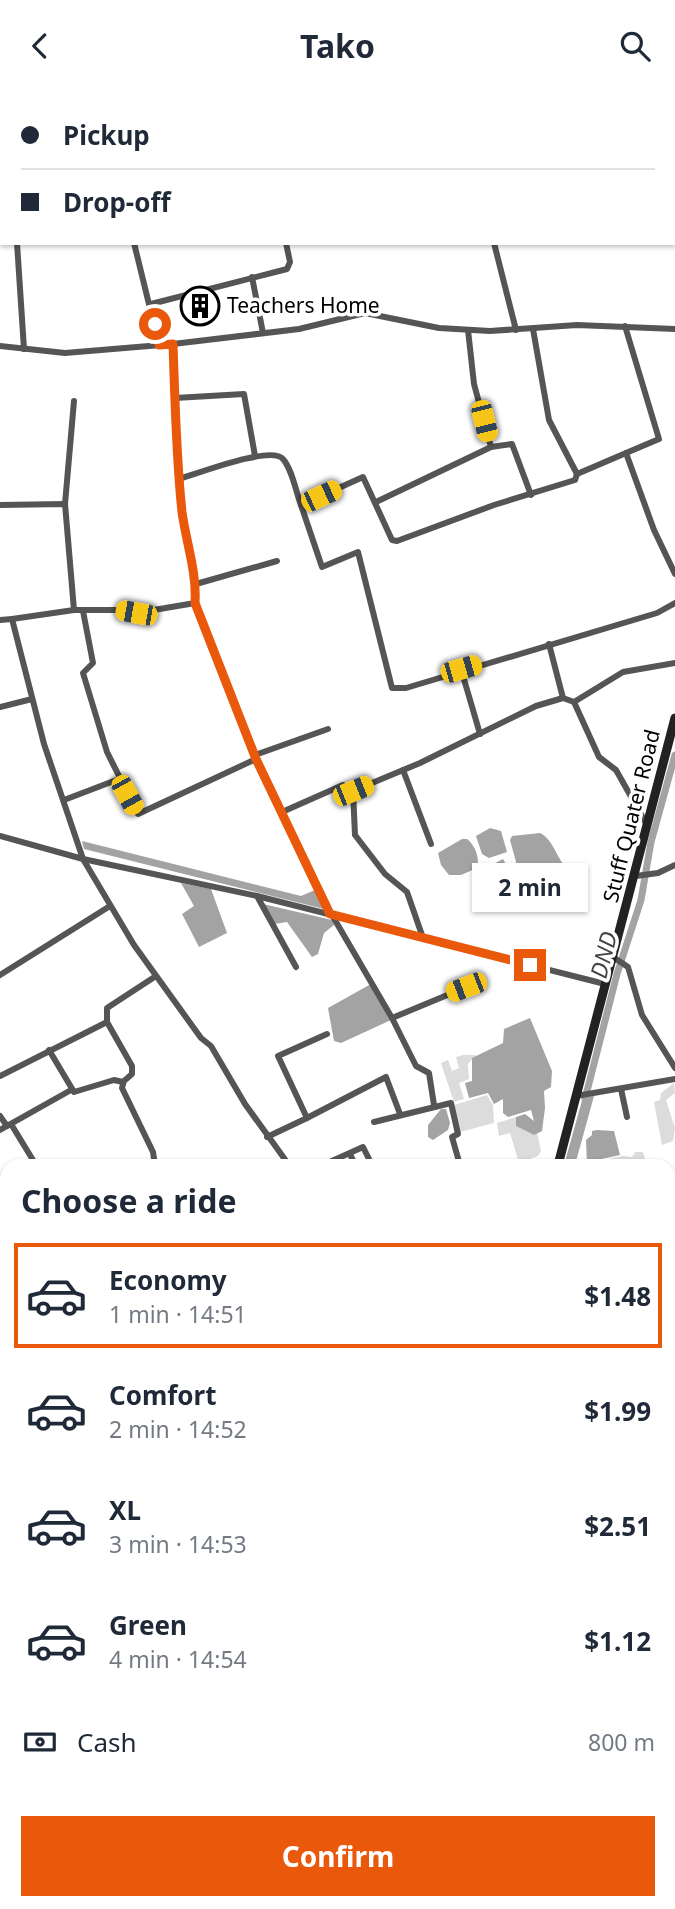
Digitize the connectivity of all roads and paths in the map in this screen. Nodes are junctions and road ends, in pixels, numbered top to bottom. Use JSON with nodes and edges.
{"nodes":[{"id":1,"x":17,"y":245,"type":"edge"},
{"id":2,"x":135,"y":245,"type":"edge"},
{"id":3,"x":286,"y":245,"type":"edge"},
{"id":4,"x":495,"y":245,"type":"edge"},
{"id":5,"x":252,"y":277,"type":"junction"},
{"id":6,"x":151,"y":304,"type":"junction"},
{"id":7,"x":625,"y":326,"type":"junction"},
{"id":8,"x":533,"y":329,"type":"junction"},
{"id":9,"x":675,"y":329,"type":"edge"},
{"id":10,"x":468,"y":330,"type":"junction"},
{"id":11,"x":516,"y":330,"type":"junction"},
{"id":12,"x":263,"y":333,"type":"junction"},
{"id":13,"x":173,"y":344,"type":"junction"},
{"id":14,"x":159,"y":345,"type":"junction"},
{"id":15,"x":0,"y":346,"type":"edge"},
{"id":16,"x":24,"y":349,"type":"junction"},
{"id":17,"x":175,"y":398,"type":"junction"},
{"id":18,"x":74,"y":401,"type":"dead end"},
{"id":19,"x":491,"y":447,"type":"junction"},
{"id":20,"x":626,"y":453,"type":"junction"},
{"id":21,"x":255,"y":456,"type":"junction"},
{"id":22,"x":577,"y":474,"type":"junction"},
{"id":23,"x":179,"y":479,"type":"junction"},
{"id":24,"x":531,"y":495,"type":"junction"},
{"id":25,"x":376,"y":502,"type":"junction"},
{"id":26,"x":65,"y":504,"type":"junction"},
{"id":27,"x":0,"y":505,"type":"edge"},
{"id":28,"x":301,"y":505,"type":"junction"},
{"id":29,"x":277,"y":561,"type":"dead end"},
{"id":30,"x":675,"y":574,"type":"edge"},
{"id":31,"x":197,"y":584,"type":"junction"},
{"id":32,"x":195,"y":603,"type":"junction"},
{"id":33,"x":675,"y":604,"type":"edge"},
{"id":34,"x":75,"y":610,"type":"junction"},
{"id":35,"x":83,"y":611,"type":"junction"},
{"id":36,"x":12,"y":619,"type":"junction"},
{"id":37,"x":0,"y":620,"type":"edge"},
{"id":38,"x":549,"y":644,"type":"junction"},
{"id":39,"x":675,"y":663,"type":"edge"},
{"id":40,"x":461,"y":669,"type":"junction"},
{"id":41,"x":563,"y":698,"type":"junction"},
{"id":42,"x":32,"y":699,"type":"junction"},
{"id":43,"x":574,"y":702,"type":"junction"},
{"id":44,"x":0,"y":707,"type":"edge"},
{"id":45,"x":675,"y":718,"type":"edge"},
{"id":46,"x":327,"y":729,"type":"dead end"},
{"id":47,"x":480,"y":734,"type":"junction"},
{"id":48,"x":255,"y":757,"type":"junction"},
{"id":49,"x":403,"y":770,"type":"junction"},
{"id":50,"x":119,"y":779,"type":"junction"},
{"id":51,"x":353,"y":791,"type":"junction"},
{"id":52,"x":64,"y":800,"type":"junction"},
{"id":53,"x":282,"y":812,"type":"junction"},
{"id":54,"x":648,"y":827,"type":"junction"},
{"id":55,"x":0,"y":836,"type":"edge"},
{"id":56,"x":431,"y":844,"type":"dead end"},
{"id":57,"x":83,"y":859,"type":"junction"},
{"id":58,"x":675,"y":865,"type":"edge"},
{"id":59,"x":643,"y":876,"type":"junction"},
{"id":60,"x":257,"y":897,"type":"junction"},
{"id":61,"x":110,"y":906,"type":"junction"},
{"id":62,"x":331,"y":915,"type":"junction"},
{"id":63,"x":423,"y":938,"type":"junction"},
{"id":64,"x":615,"y":959,"type":"junction"},
{"id":65,"x":296,"y":967,"type":"dead end"},
{"id":66,"x":0,"y":974,"type":"edge"},
{"id":67,"x":156,"y":977,"type":"junction"},
{"id":68,"x":481,"y":981,"type":"dead end"},
{"id":69,"x":605,"y":984,"type":"junction"},
{"id":70,"x":392,"y":1018,"type":"junction"},
{"id":71,"x":107,"y":1022,"type":"junction"},
{"id":72,"x":327,"y":1034,"type":"dead end"},
{"id":73,"x":49,"y":1050,"type":"junction"},
{"id":74,"x":675,"y":1068,"type":"edge"},
{"id":75,"x":0,"y":1076,"type":"edge"},
{"id":76,"x":675,"y":1079,"type":"edge"},
{"id":77,"x":123,"y":1082,"type":"junction"},
{"id":78,"x":621,"y":1089,"type":"junction"},
{"id":79,"x":71,"y":1090,"type":"junction"},
{"id":80,"x":580,"y":1095,"type":"junction"},
{"id":81,"x":434,"y":1105,"type":"junction"},
{"id":82,"x":400,"y":1114,"type":"junction"},
{"id":83,"x":0,"y":1116,"type":"edge"},
{"id":84,"x":627,"y":1117,"type":"dead end"},
{"id":85,"x":307,"y":1118,"type":"junction"},
{"id":86,"x":374,"y":1122,"type":"dead end"},
{"id":87,"x":6,"y":1127,"type":"edge"},
{"id":88,"x":267,"y":1137,"type":"junction"},
{"id":89,"x":350,"y":1154,"type":"junction"},
{"id":90,"x":31,"y":1159,"type":"edge"},
{"id":91,"x":154,"y":1159,"type":"edge"},
{"id":92,"x":282,"y":1159,"type":"edge"},
{"id":93,"x":338,"y":1159,"type":"edge"},
{"id":94,"x":352,"y":1159,"type":"edge"},
{"id":95,"x":370,"y":1159,"type":"edge"},
{"id":96,"x":458,"y":1159,"type":"edge"},
{"id":97,"x":560,"y":1159,"type":"edge"}],
"edges":[{"from":1,"to":16,"type":"street"},
{"from":2,"to":6,"type":"street"},
{"from":3,"to":5,"type":"street"},
{"from":4,"to":11,"type":"street"},
{"from":5,"to":6,"type":"street"},
{"from":5,"to":12,"type":"street"},
{"from":6,"to":14,"type":"street"},
{"from":7,"to":8,"type":"street"},
{"from":7,"to":9,"type":"street"},
{"from":7,"to":20,"type":"street"},
{"from":8,"to":11,"type":"street"},
{"from":8,"to":22,"type":"street"},
{"from":10,"to":11,"type":"street"},
{"from":10,"to":12,"type":"street"},
{"from":10,"to":19,"type":"street"},
{"from":12,"to":13,"type":"street"},
{"from":13,"to":14,"type":"street"},
{"from":13,"to":17,"type":"street"},
{"from":14,"to":16,"type":"street"},
{"from":15,"to":16,"type":"street"},
{"from":17,"to":21,"type":"street"},
{"from":17,"to":23,"type":"street"},
{"from":18,"to":26,"type":"street"},
{"from":19,"to":24,"type":"street"},
{"from":19,"to":25,"type":"street"},
{"from":20,"to":22,"type":"street"},
{"from":20,"to":30,"type":"street"},
{"from":21,"to":23,"type":"street"},
{"from":21,"to":28,"type":"street"},
{"from":22,"to":24,"type":"street"},
{"from":23,"to":31,"type":"street"},
{"from":24,"to":25,"type":"street"},
{"from":25,"to":28,"type":"street"},
{"from":26,"to":27,"type":"street"},
{"from":26,"to":34,"type":"street"},
{"from":28,"to":40,"type":"street"},
{"from":29,"to":31,"type":"street"},
{"from":31,"to":32,"type":"street"},
{"from":32,"to":35,"type":"street"},
{"from":32,"to":48,"type":"street"},
{"from":33,"to":38,"type":"street"},
{"from":34,"to":35,"type":"street"},
{"from":34,"to":36,"type":"street"},
{"from":35,"to":50,"type":"street"},
{"from":36,"to":37,"type":"street"},
{"from":36,"to":42,"type":"street"},
{"from":38,"to":40,"type":"street"},
{"from":38,"to":41,"type":"street"},
{"from":39,"to":43,"type":"street"},
{"from":40,"to":47,"type":"street"},
{"from":41,"to":43,"type":"street"},
{"from":41,"to":47,"type":"street"},
{"from":42,"to":44,"type":"street"},
{"from":42,"to":52,"type":"street"},
{"from":43,"to":54,"type":"street"},
{"from":45,"to":54,"type":"street","name":"Stuff Quater Road"},
{"from":46,"to":48,"type":"street"},
{"from":47,"to":49,"type":"street"},
{"from":48,"to":50,"type":"street"},
{"from":48,"to":53,"type":"street"},
{"from":49,"to":51,"type":"street"},
{"from":49,"to":56,"type":"street"},
{"from":50,"to":52,"type":"street"},
{"from":51,"to":53,"type":"street"},
{"from":51,"to":63,"type":"street"},
{"from":52,"to":57,"type":"street"},
{"from":53,"to":62,"type":"street"},
{"from":54,"to":59,"type":"street","name":"Stuff Quater Road"},
{"from":55,"to":57,"type":"street"},
{"from":57,"to":60,"type":"street"},
{"from":57,"to":61,"type":"street"},
{"from":58,"to":59,"type":"street"},
{"from":59,"to":64,"type":"street","name":"Stuff Quater Road"},
{"from":60,"to":62,"type":"street"},
{"from":60,"to":65,"type":"street"},
{"from":61,"to":66,"type":"street"},
{"from":61,"to":67,"type":"street"},
{"from":62,"to":63,"type":"street"},
{"from":62,"to":70,"type":"street"},
{"from":63,"to":69,"type":"street"},
{"from":64,"to":69,"type":"street","name":"Stuff Quater Road"},
{"from":64,"to":74,"type":"street"},
{"from":67,"to":71,"type":"street"},
{"from":67,"to":88,"type":"street"},
{"from":68,"to":70,"type":"street"},
{"from":69,"to":80,"type":"street","name":"Stuff Quater Road"},
{"from":70,"to":81,"type":"street"},
{"from":71,"to":73,"type":"street"},
{"from":71,"to":77,"type":"street"},
{"from":72,"to":85,"type":"street"},
{"from":73,"to":75,"type":"street"},
{"from":73,"to":79,"type":"street"},
{"from":76,"to":78,"type":"street"},
{"from":77,"to":79,"type":"street"},
{"from":77,"to":91,"type":"street"},
{"from":78,"to":80,"type":"street"},
{"from":78,"to":84,"type":"street"},
{"from":79,"to":87,"type":"street"},
{"from":80,"to":97,"type":"street","name":"Stuff Quater Road"},
{"from":81,"to":82,"type":"street"},
{"from":81,"to":96,"type":"street"},
{"from":82,"to":85,"type":"street"},
{"from":82,"to":86,"type":"street"},
{"from":83,"to":87,"type":"street"},
{"from":85,"to":88,"type":"street"},
{"from":87,"to":90,"type":"street"},
{"from":88,"to":92,"type":"street"},
{"from":89,"to":93,"type":"street"},
{"from":89,"to":94,"type":"street"},
{"from":89,"to":95,"type":"street"}]}
